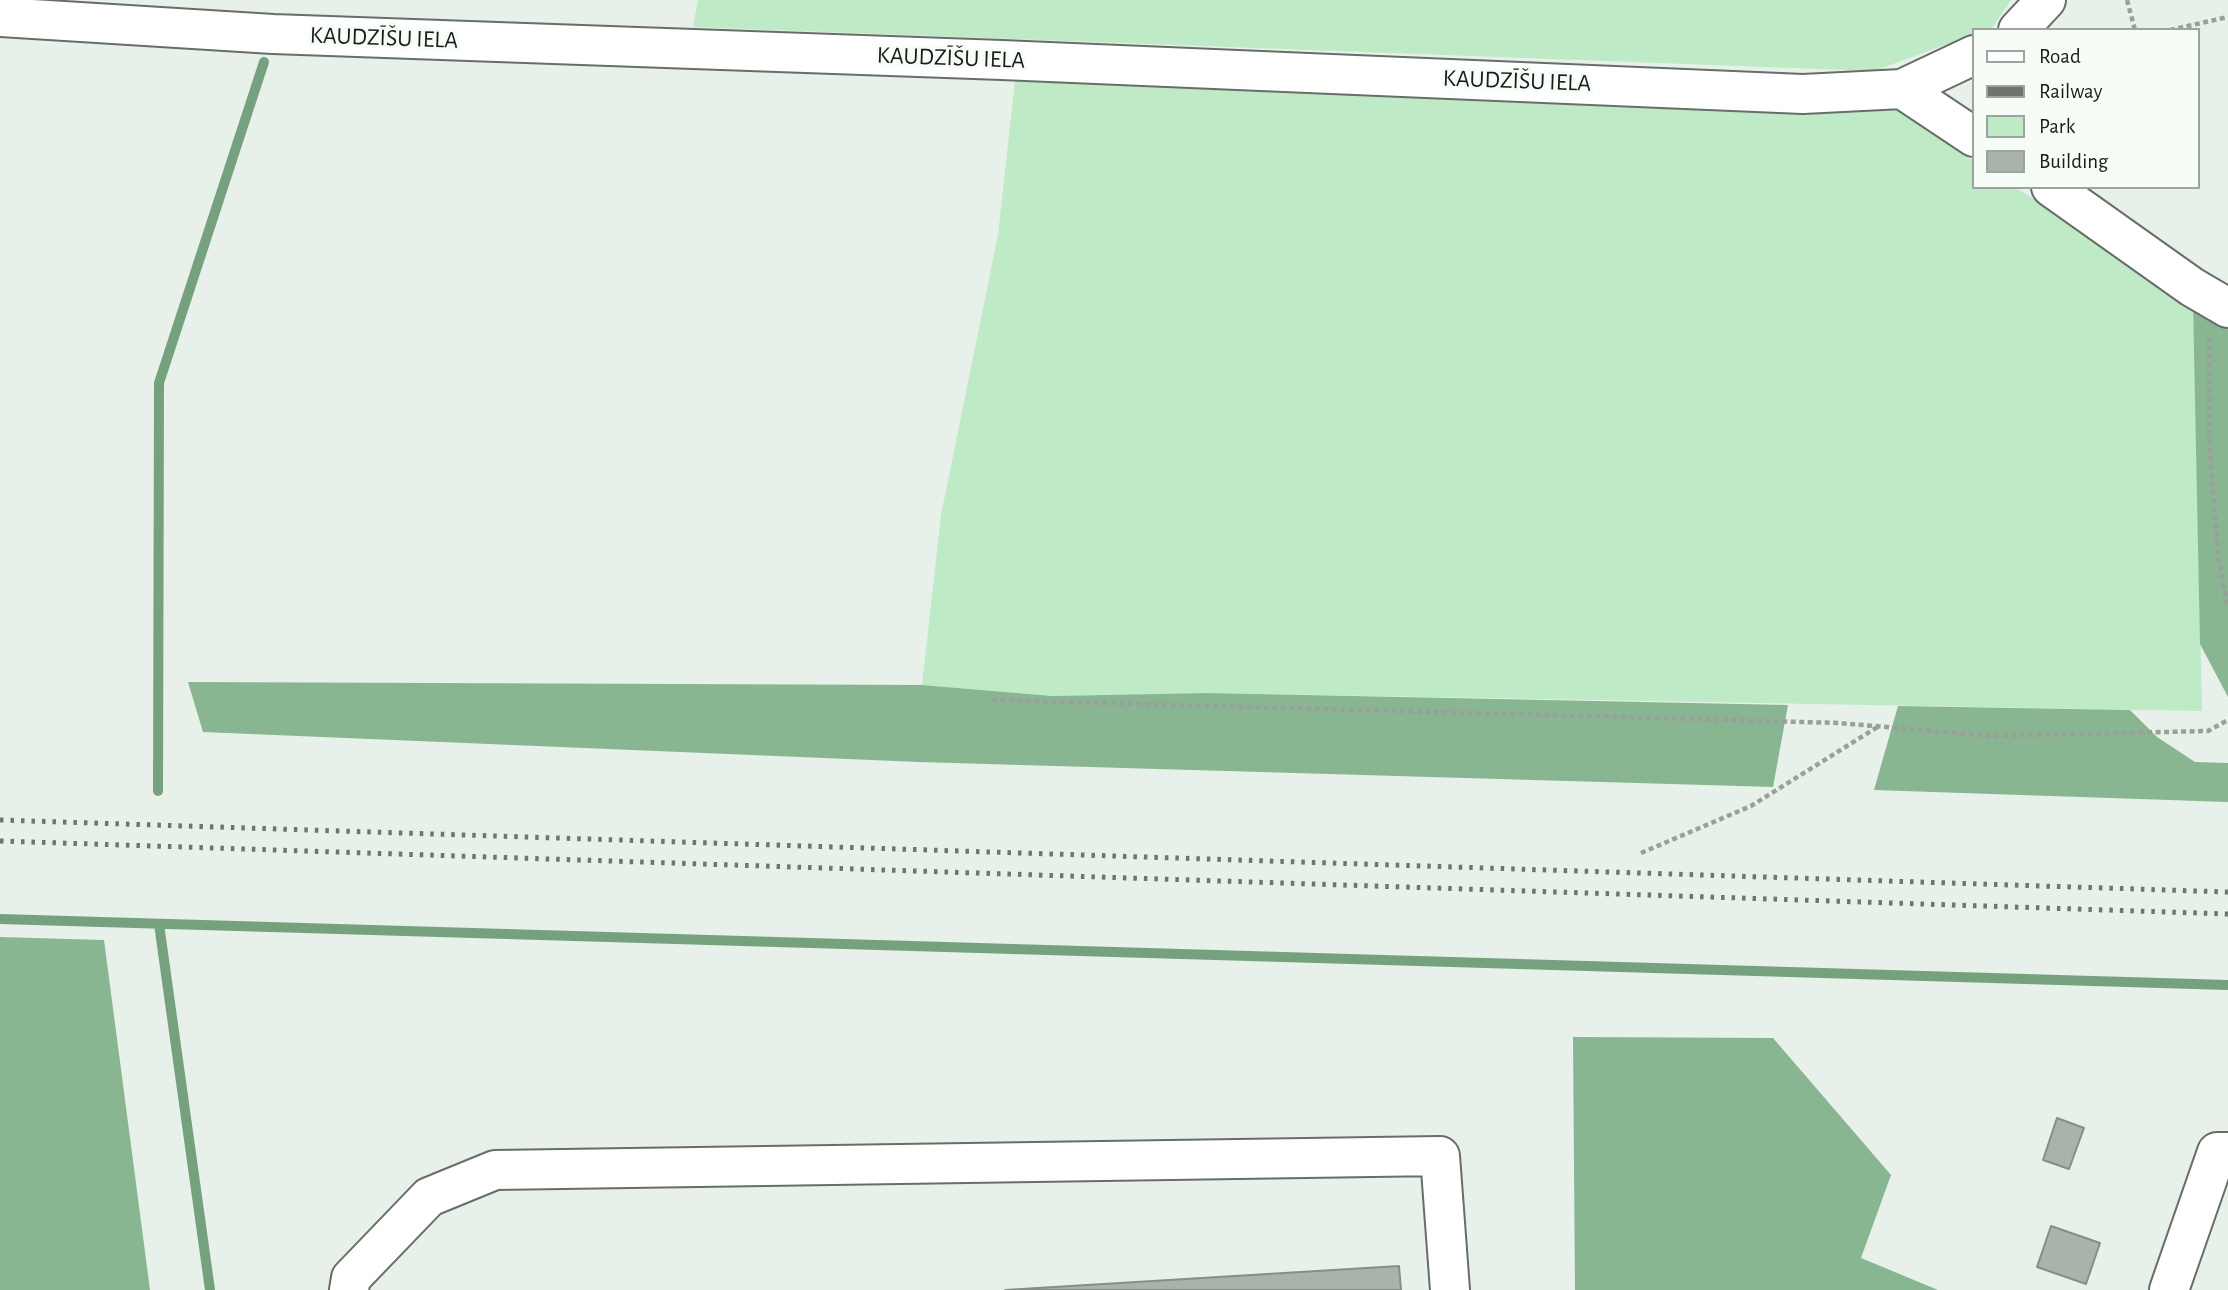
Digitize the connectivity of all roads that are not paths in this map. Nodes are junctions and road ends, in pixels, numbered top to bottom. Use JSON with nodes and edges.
{"nodes":[{"id":1,"x":2046,"y":0,"type":"edge"},
{"id":2,"x":0,"y":17,"type":"edge"},
{"id":3,"x":2020,"y":28,"type":"edge"},
{"id":4,"x":1972,"y":56,"type":"edge"},
{"id":5,"x":1902,"y":89,"type":"junction"},
{"id":6,"x":1972,"y":136,"type":"edge"},
{"id":7,"x":2054,"y":189,"type":"edge"},
{"id":8,"x":2218,"y":302,"type":"edge"},
{"id":9,"x":2228,"y":1152,"type":"edge"},
{"id":10,"x":349,"y":1290,"type":"edge"},
{"id":11,"x":1450,"y":1290,"type":"edge"},
{"id":12,"x":2169,"y":1290,"type":"edge"}],
"edges":[{"from":1,"to":3,"type":"street"},
{"from":2,"to":5,"type":"street","name":"KAUDZĪŠU IELA"},
{"from":4,"to":5,"type":"street"},
{"from":5,"to":6,"type":"street"},
{"from":7,"to":8,"type":"street"},
{"from":9,"to":12,"type":"street"},
{"from":10,"to":11,"type":"street"}]}
